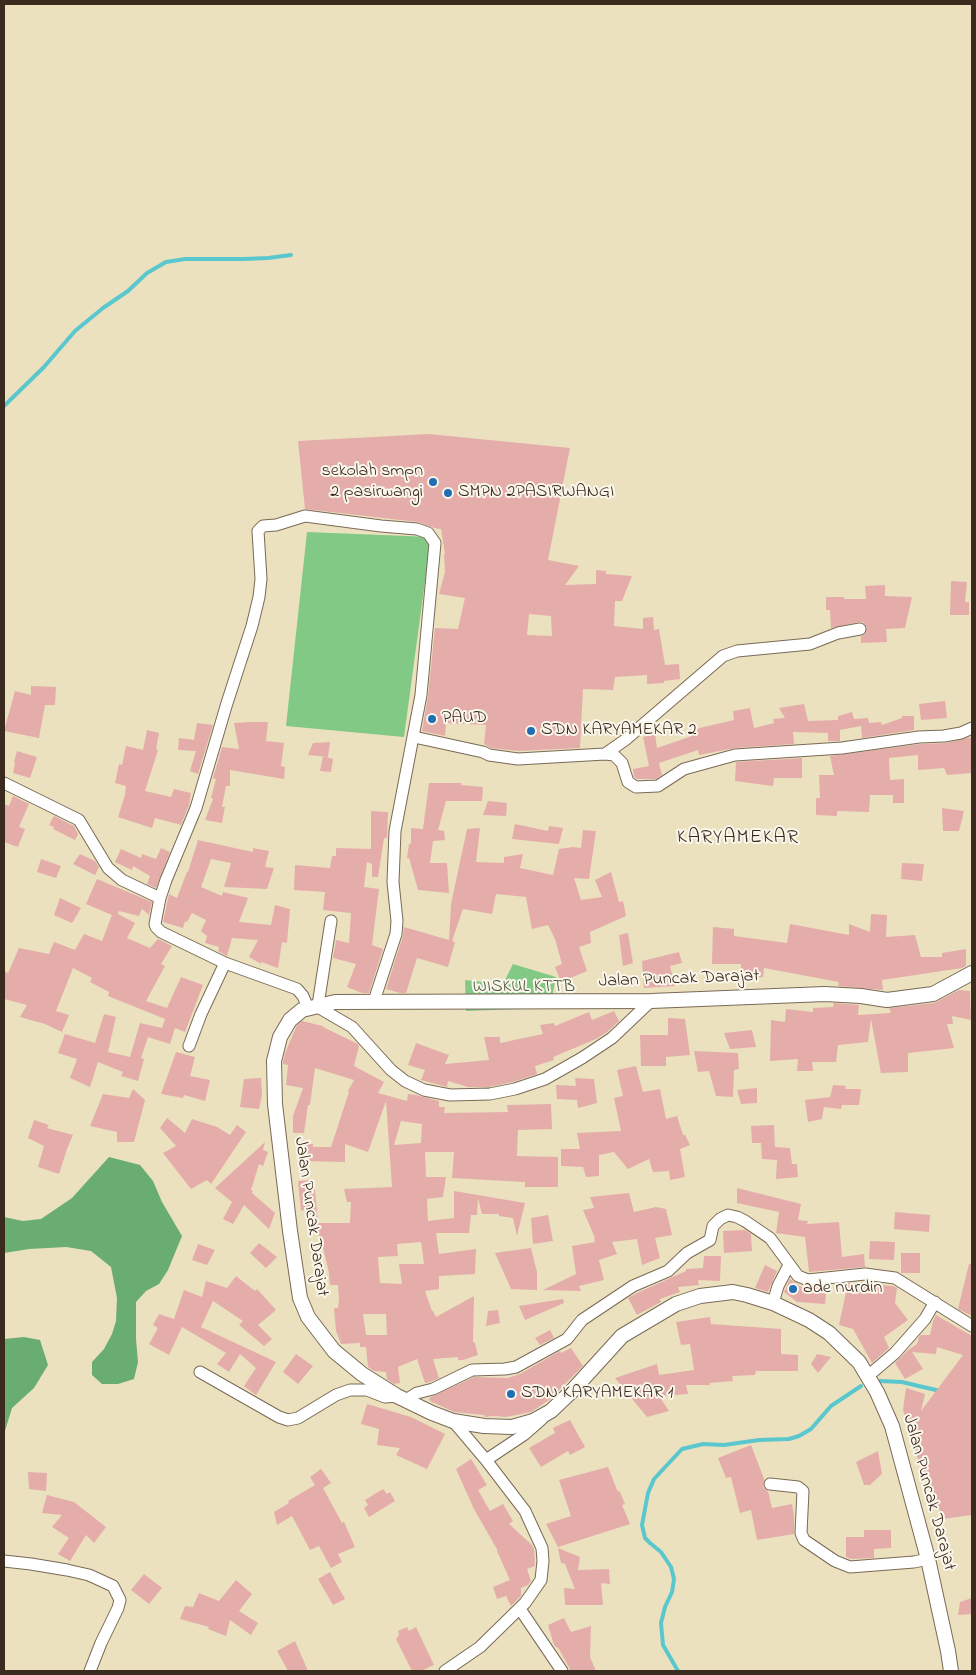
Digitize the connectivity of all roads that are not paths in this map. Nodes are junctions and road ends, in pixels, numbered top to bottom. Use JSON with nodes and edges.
{"nodes":[{"id":1,"x":860,"y":629,"type":"dead end"},
{"id":2,"x":972,"y":728,"type":"edge"},
{"id":3,"x":414,"y":737,"type":"junction"},
{"id":4,"x":605,"y":754,"type":"junction"},
{"id":5,"x":4,"y":783,"type":"edge"},
{"id":6,"x":160,"y":898,"type":"junction"},
{"id":7,"x":331,"y":921,"type":"dead end"},
{"id":8,"x":226,"y":963,"type":"junction"},
{"id":9,"x":972,"y":973,"type":"edge"},
{"id":10,"x":374,"y":1001,"type":"junction"},
{"id":11,"x":651,"y":1001,"type":"junction"},
{"id":12,"x":314,"y":1006,"type":"junction"},
{"id":13,"x":189,"y":1046,"type":"dead end"},
{"id":14,"x":789,"y":1265,"type":"junction"},
{"id":15,"x":935,"y":1302,"type":"junction"},
{"id":16,"x":773,"y":1303,"type":"junction"},
{"id":17,"x":972,"y":1326,"type":"edge"},
{"id":18,"x":200,"y":1372,"type":"dead end"},
{"id":19,"x":868,"y":1376,"type":"dead end"},
{"id":20,"x":401,"y":1398,"type":"junction"},
{"id":21,"x":551,"y":1411,"type":"junction"},
{"id":22,"x":454,"y":1421,"type":"junction"},
{"id":23,"x":486,"y":1460,"type":"junction"},
{"id":24,"x":770,"y":1484,"type":"dead end"},
{"id":25,"x":928,"y":1559,"type":"junction"},
{"id":26,"x":4,"y":1561,"type":"edge"},
{"id":27,"x":520,"y":1609,"type":"junction"},
{"id":28,"x":90,"y":1671,"type":"edge"},
{"id":29,"x":445,"y":1671,"type":"edge"},
{"id":30,"x":562,"y":1671,"type":"edge"},
{"id":31,"x":950,"y":1671,"type":"edge"}],
"edges":[{"from":1,"to":4,"type":"street"},
{"from":2,"to":4,"type":"street"},
{"from":3,"to":4,"type":"street"},
{"from":3,"to":6,"type":"street"},
{"from":3,"to":10,"type":"street"},
{"from":5,"to":6,"type":"street"},
{"from":6,"to":8,"type":"street"},
{"from":7,"to":12,"type":"street"},
{"from":8,"to":12,"type":"street"},
{"from":8,"to":13,"type":"street"},
{"from":9,"to":11,"type":"street","name":"Jalan Puncak Darajat"},
{"from":10,"to":11,"type":"street","name":"Jalan Puncak Darajat"},
{"from":10,"to":12,"type":"street","name":"Jalan Puncak Darajat"},
{"from":11,"to":12,"type":"street"},
{"from":12,"to":20,"type":"street","name":"Jalan Puncak Darajat"},
{"from":14,"to":15,"type":"street"},
{"from":14,"to":16,"type":"street"},
{"from":14,"to":20,"type":"street"},
{"from":15,"to":17,"type":"street"},
{"from":15,"to":19,"type":"street"},
{"from":16,"to":21,"type":"street","name":"Jalan Puncak Darajat"},
{"from":16,"to":25,"type":"street","name":"Jalan Puncak Darajat"},
{"from":18,"to":20,"type":"street"},
{"from":20,"to":22,"type":"street","name":"Jalan Puncak Darajat"},
{"from":21,"to":22,"type":"street","name":"Jalan Puncak Darajat"},
{"from":21,"to":23,"type":"street"},
{"from":22,"to":23,"type":"street"},
{"from":23,"to":27,"type":"street"},
{"from":24,"to":25,"type":"street"},
{"from":25,"to":31,"type":"street","name":"Jalan Puncak Darajat"},
{"from":26,"to":28,"type":"street"},
{"from":27,"to":29,"type":"street"},
{"from":27,"to":30,"type":"street"}]}
